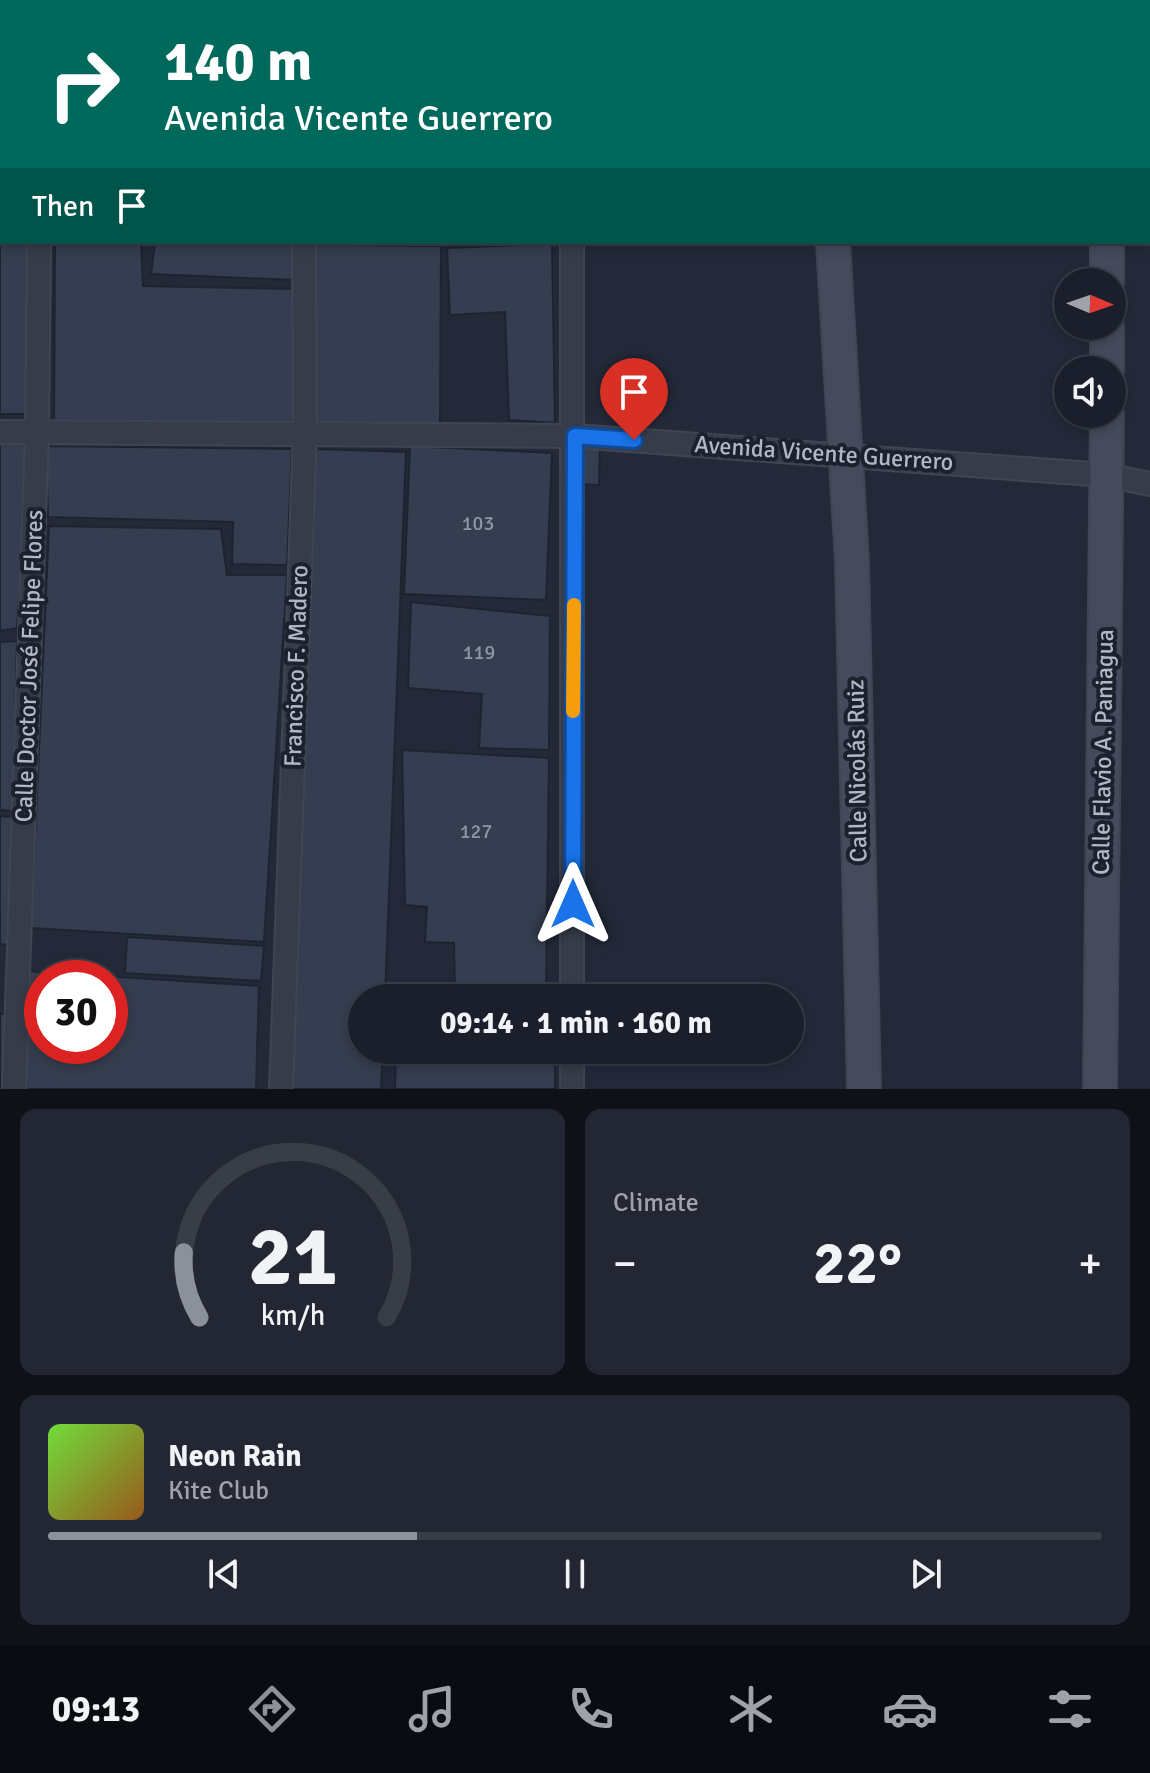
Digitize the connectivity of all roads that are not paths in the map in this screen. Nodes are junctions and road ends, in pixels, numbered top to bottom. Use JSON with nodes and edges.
{"nodes":[{"id":1,"x":39,"y":244,"type":"edge"},
{"id":2,"x":304,"y":244,"type":"edge"},
{"id":3,"x":572,"y":244,"type":"edge"},
{"id":4,"x":833,"y":244,"type":"edge"},
{"id":5,"x":1107,"y":244,"type":"edge"},
{"id":6,"x":1107,"y":268,"type":"edge"},
{"id":7,"x":1107,"y":428,"type":"edge"},
{"id":8,"x":0,"y":432,"type":"edge"},
{"id":9,"x":305,"y":433,"type":"junction"},
{"id":10,"x":37,"y":434,"type":"junction"},
{"id":11,"x":575,"y":436,"type":"junction"},
{"id":12,"x":844,"y":453,"type":"junction"},
{"id":13,"x":1106,"y":475,"type":"junction"},
{"id":14,"x":1150,"y":484,"type":"edge"},
{"id":15,"x":572,"y":984,"type":"edge"},
{"id":16,"x":572,"y":1064,"type":"edge"},
{"id":17,"x":14,"y":1089,"type":"edge"},
{"id":18,"x":281,"y":1089,"type":"edge"},
{"id":19,"x":572,"y":1089,"type":"edge"},
{"id":20,"x":864,"y":1089,"type":"edge"},
{"id":21,"x":1100,"y":1089,"type":"edge"}],
"edges":[{"from":1,"to":10,"type":"street","name":"Calle Doctor José Felipe Flores"},
{"from":2,"to":9,"type":"street","name":"Francisco F. Madero"},
{"from":3,"to":11,"type":"street"},
{"from":4,"to":12,"type":"street","name":"Calle Nicolás Ruiz"},
{"from":5,"to":6,"type":"street"},
{"from":7,"to":13,"type":"street","name":"Calle Flavio A. Paniagua"},
{"from":8,"to":10,"type":"street","name":"Avenida Vicente Guerrero"},
{"from":9,"to":10,"type":"street","name":"Avenida Vicente Guerrero"},
{"from":9,"to":11,"type":"street","name":"Avenida Vicente Guerrero"},
{"from":9,"to":18,"type":"street","name":"Francisco F. Madero"},
{"from":10,"to":17,"type":"street","name":"Calle Doctor José Felipe Flores"},
{"from":11,"to":12,"type":"street","name":"Avenida Vicente Guerrero"},
{"from":11,"to":15,"type":"street"},
{"from":12,"to":13,"type":"street","name":"Avenida Vicente Guerrero"},
{"from":12,"to":20,"type":"street","name":"Calle Nicolás Ruiz"},
{"from":13,"to":14,"type":"street","name":"Avenida Vicente Guerrero"},
{"from":13,"to":21,"type":"street","name":"Calle Flavio A. Paniagua"},
{"from":16,"to":19,"type":"street"}]}
